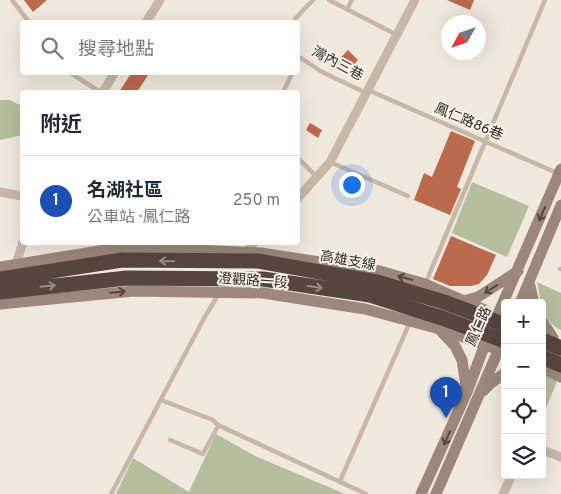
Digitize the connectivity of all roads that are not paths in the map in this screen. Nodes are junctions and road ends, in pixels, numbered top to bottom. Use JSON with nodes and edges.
{"nodes":[{"id":1,"x":12,"y":0,"type":"edge"},
{"id":2,"x":160,"y":0,"type":"edge"},
{"id":3,"x":313,"y":0,"type":"edge"},
{"id":4,"x":329,"y":0,"type":"edge"},
{"id":5,"x":352,"y":0,"type":"edge"},
{"id":6,"x":415,"y":0,"type":"edge"},
{"id":7,"x":546,"y":0,"type":"edge"},
{"id":8,"x":347,"y":9,"type":"junction"},
{"id":9,"x":27,"y":20,"type":"edge"},
{"id":10,"x":147,"y":20,"type":"edge"},
{"id":11,"x":295,"y":20,"type":"edge"},
{"id":12,"x":397,"y":35,"type":"junction"},
{"id":13,"x":300,"y":58,"type":"edge"},
{"id":14,"x":74,"y":75,"type":"edge"},
{"id":15,"x":113,"y":75,"type":"edge"},
{"id":16,"x":292,"y":75,"type":"edge"},
{"id":17,"x":98,"y":90,"type":"edge"},
{"id":18,"x":102,"y":90,"type":"edge"},
{"id":19,"x":284,"y":90,"type":"edge"},
{"id":20,"x":367,"y":91,"type":"junction"},
{"id":21,"x":486,"y":140,"type":"junction"},
{"id":22,"x":300,"y":160,"type":"edge"},
{"id":23,"x":330,"y":162,"type":"junction"},
{"id":24,"x":560,"y":172,"type":"edge"},
{"id":25,"x":317,"y":178,"type":"junction"},
{"id":26,"x":0,"y":192,"type":"edge"},
{"id":27,"x":20,"y":196,"type":"edge"},
{"id":28,"x":300,"y":196,"type":"edge"},
{"id":29,"x":408,"y":196,"type":"dead end"},
{"id":30,"x":561,"y":205,"type":"edge"},
{"id":31,"x":23,"y":245,"type":"edge"},
{"id":32,"x":252,"y":245,"type":"edge"},
{"id":33,"x":246,"y":252,"type":"junction"},
{"id":34,"x":16,"y":264,"type":"junction"},
{"id":35,"x":0,"y":267,"type":"edge"},
{"id":36,"x":518,"y":272,"type":"junction"},
{"id":37,"x":0,"y":279,"type":"edge"},
{"id":38,"x":529,"y":282,"type":"junction"},
{"id":39,"x":425,"y":284,"type":"junction"},
{"id":40,"x":0,"y":292,"type":"edge"},
{"id":41,"x":220,"y":292,"type":"junction"},
{"id":42,"x":522,"y":299,"type":"edge"},
{"id":43,"x":533,"y":299,"type":"edge"},
{"id":44,"x":463,"y":301,"type":"junction"},
{"id":45,"x":0,"y":304,"type":"edge"},
{"id":46,"x":333,"y":304,"type":"junction"},
{"id":47,"x":410,"y":321,"type":"junction"},
{"id":48,"x":499,"y":324,"type":"edge"},
{"id":49,"x":439,"y":329,"type":"junction"},
{"id":50,"x":546,"y":329,"type":"edge"},
{"id":51,"x":552,"y":340,"type":"edge"},
{"id":52,"x":485,"y":344,"type":"junction"},
{"id":53,"x":501,"y":347,"type":"edge"},
{"id":54,"x":501,"y":348,"type":"edge"},
{"id":55,"x":501,"y":351,"type":"edge"},
{"id":56,"x":546,"y":351,"type":"edge"},
{"id":57,"x":561,"y":357,"type":"edge"},
{"id":58,"x":546,"y":359,"type":"edge"},
{"id":59,"x":561,"y":366,"type":"edge"},
{"id":60,"x":546,"y":370,"type":"edge"},
{"id":61,"x":501,"y":376,"type":"edge"},
{"id":62,"x":561,"y":377,"type":"edge"},
{"id":63,"x":472,"y":395,"type":"junction"},
{"id":64,"x":161,"y":400,"type":"junction"},
{"id":65,"x":218,"y":426,"type":"junction"},
{"id":66,"x":170,"y":440,"type":"dead end"},
{"id":67,"x":546,"y":452,"type":"edge"},
{"id":68,"x":561,"y":458,"type":"edge"},
{"id":69,"x":510,"y":479,"type":"edge"},
{"id":70,"x":340,"y":481,"type":"junction"},
{"id":71,"x":111,"y":494,"type":"edge"},
{"id":72,"x":366,"y":494,"type":"edge"},
{"id":73,"x":421,"y":494,"type":"edge"},
{"id":74,"x":436,"y":494,"type":"edge"},
{"id":75,"x":503,"y":494,"type":"edge"}],
"edges":[{"from":1,"to":9,"type":"lane"},
{"from":2,"to":10,"type":"street"},
{"from":3,"to":11,"type":"lane"},
{"from":4,"to":8,"type":"lane"},
{"from":5,"to":8,"type":"lane"},
{"from":6,"to":12,"type":"street","name":"灣內三巷"},
{"from":7,"to":21,"type":"lane"},
{"from":8,"to":12,"type":"lane"},
{"from":12,"to":20,"type":"street","name":"灣內三巷"},
{"from":13,"to":20,"type":"lane","name":"灣內三巷"},
{"from":14,"to":17,"type":"lane"},
{"from":15,"to":18,"type":"street"},
{"from":16,"to":19,"type":"lane"},
{"from":20,"to":21,"type":"lane","name":"鳳仁路86巷"},
{"from":20,"to":23,"type":"street"},
{"from":21,"to":24,"type":"lane","name":"鳳仁路86巷"},
{"from":21,"to":39,"type":"lane"},
{"from":22,"to":25,"type":"lane"},
{"from":23,"to":25,"type":"street"},
{"from":23,"to":29,"type":"lane"},
{"from":24,"to":36,"type":"street","name":"鳳仁路","one_way":true},
{"from":25,"to":28,"type":"street"},
{"from":26,"to":27,"type":"street"},
{"from":30,"to":38,"type":"street"},
{"from":31,"to":34,"type":"street"},
{"from":32,"to":33,"type":"street"},
{"from":33,"to":34,"type":"street","name":"澄觀路一段"},
{"from":39,"to":33,"type":"street","name":"澄觀路一段","one_way":true},
{"from":34,"to":35,"type":"street","name":"澄觀路一段"},
{"from":36,"to":44,"type":"street","one_way":true},
{"from":36,"to":48,"type":"street","name":"鳳仁路"},
{"from":48,"to":37,"type":"highway","name":"高雄支線","one_way":true,"bridge":true},
{"from":38,"to":42,"type":"street"},
{"from":38,"to":43,"type":"street"},
{"from":39,"to":44,"type":"street","name":"澄觀路一段"},
{"from":40,"to":53,"type":"highway","one_way":true,"bridge":true},
{"from":45,"to":41,"type":"street","name":"澄觀路一段","one_way":true},
{"from":41,"to":46,"type":"street","name":"澄觀路一段"},
{"from":41,"to":64,"type":"lane"},
{"from":44,"to":48,"type":"street","name":"澄觀路一段"},
{"from":46,"to":47,"type":"street","name":"澄觀路一段"},
{"from":46,"to":48,"type":"street"},
{"from":47,"to":49,"type":"street","name":"澄觀路一段"},
{"from":47,"to":70,"type":"lane"},
{"from":48,"to":52,"type":"street","name":"鳳仁路"},
{"from":49,"to":52,"type":"street","name":"澄觀路一段"},
{"from":49,"to":63,"type":"street"},
{"from":50,"to":51,"type":"street"},
{"from":52,"to":54,"type":"street","name":"澄觀路一段"},
{"from":52,"to":63,"type":"street","name":"鳳仁路"},
{"from":55,"to":63,"type":"street","name":"鳳仁路"},
{"from":56,"to":57,"type":"street"},
{"from":58,"to":59,"type":"highway"},
{"from":60,"to":62,"type":"street"},
{"from":61,"to":63,"type":"street"},
{"from":63,"to":73,"type":"street","name":"鳳仁路","one_way":true},
{"from":63,"to":74,"type":"street","name":"鳳仁路"},
{"from":64,"to":65,"type":"lane"},
{"from":64,"to":71,"type":"lane"},
{"from":65,"to":66,"type":"lane"},
{"from":65,"to":70,"type":"lane"},
{"from":67,"to":68,"type":"street"},
{"from":69,"to":75,"type":"street"},
{"from":70,"to":72,"type":"lane"}]}
